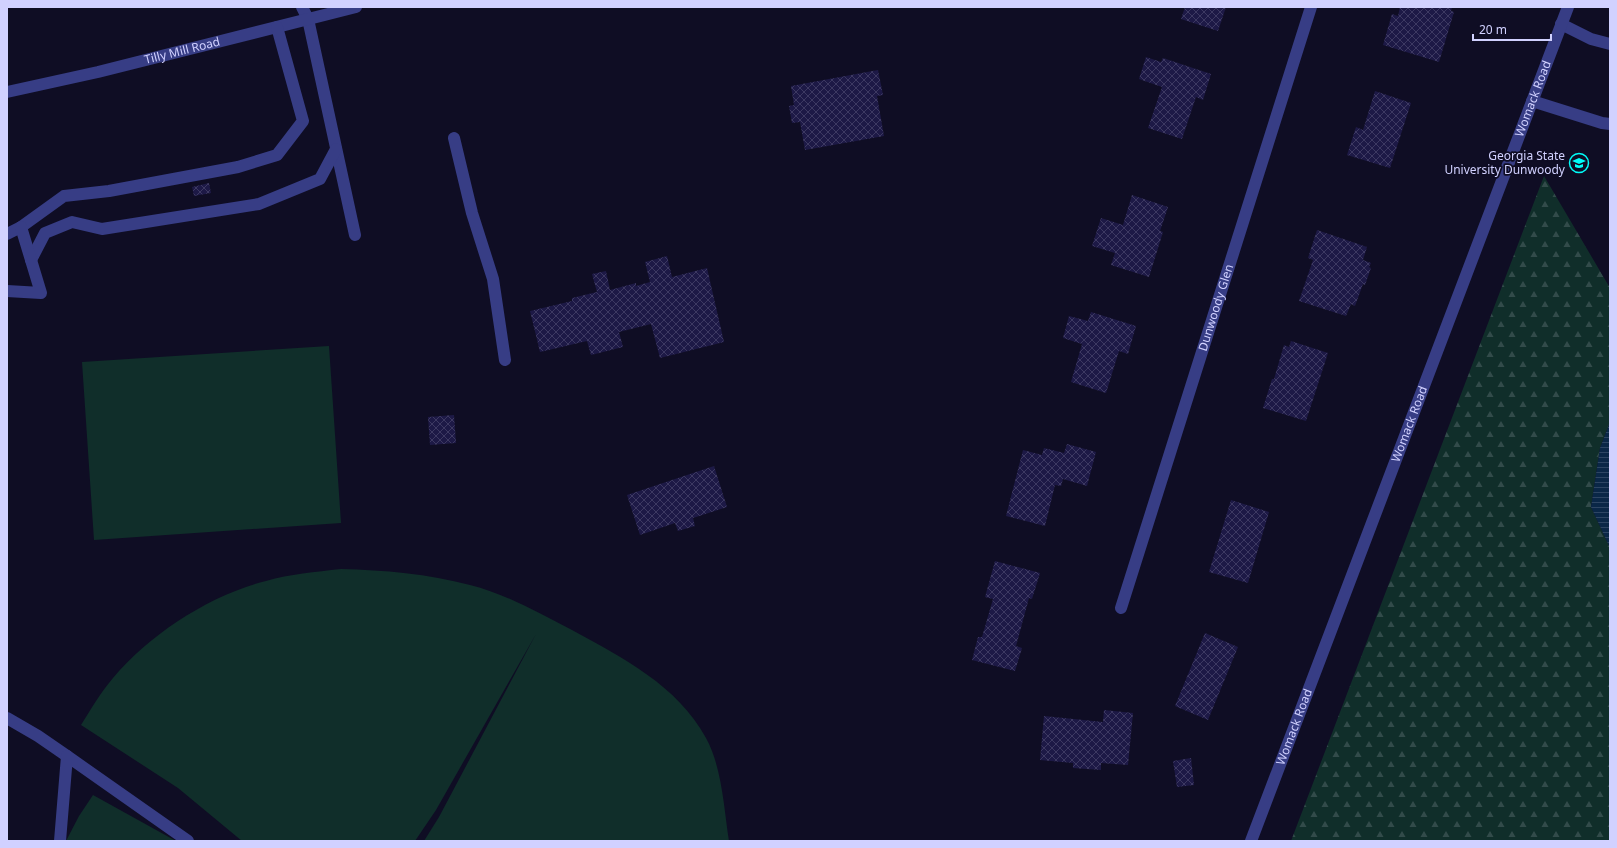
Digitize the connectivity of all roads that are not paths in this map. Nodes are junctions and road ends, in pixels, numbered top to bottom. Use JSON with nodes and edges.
{"nodes":[{"id":1,"x":302,"y":7,"type":"edge"},
{"id":2,"x":356,"y":7,"type":"edge"},
{"id":3,"x":1311,"y":7,"type":"edge"},
{"id":4,"x":1568,"y":7,"type":"edge"},
{"id":5,"x":308,"y":19,"type":"junction"},
{"id":6,"x":1561,"y":24,"type":"junction"},
{"id":7,"x":277,"y":27,"type":"junction"},
{"id":8,"x":1610,"y":44,"type":"edge"},
{"id":9,"x":7,"y":92,"type":"edge"},
{"id":10,"x":1532,"y":101,"type":"junction"},
{"id":11,"x":1610,"y":124,"type":"edge"},
{"id":12,"x":454,"y":138,"type":"dead end"},
{"id":13,"x":336,"y":149,"type":"junction"},
{"id":14,"x":21,"y":227,"type":"junction"},
{"id":15,"x":7,"y":234,"type":"edge"},
{"id":16,"x":355,"y":235,"type":"dead end"},
{"id":17,"x":30,"y":260,"type":"junction"},
{"id":18,"x":7,"y":290,"type":"edge"},
{"id":19,"x":505,"y":360,"type":"dead end"},
{"id":20,"x":1121,"y":608,"type":"dead end"},
{"id":21,"x":7,"y":718,"type":"edge"},
{"id":22,"x":67,"y":756,"type":"junction"},
{"id":23,"x":60,"y":841,"type":"edge"},
{"id":24,"x":188,"y":841,"type":"edge"},
{"id":25,"x":1251,"y":841,"type":"edge"}],
"edges":[{"from":1,"to":5,"type":"street"},
{"from":2,"to":5,"type":"street","name":"Tilly Mill Road"},
{"from":3,"to":20,"type":"street","name":"Dunwoody Glen"},
{"from":4,"to":6,"type":"street","name":"Womack Road"},
{"from":5,"to":7,"type":"street","name":"Tilly Mill Road"},
{"from":5,"to":13,"type":"street"},
{"from":6,"to":8,"type":"street"},
{"from":6,"to":10,"type":"street","name":"Womack Road"},
{"from":7,"to":9,"type":"street","name":"Tilly Mill Road"},
{"from":7,"to":14,"type":"street"},
{"from":10,"to":11,"type":"street"},
{"from":10,"to":25,"type":"street","name":"Womack Road"},
{"from":12,"to":19,"type":"street"},
{"from":13,"to":16,"type":"street"},
{"from":13,"to":17,"type":"street"},
{"from":14,"to":15,"type":"street"},
{"from":14,"to":17,"type":"street"},
{"from":17,"to":18,"type":"street"},
{"from":21,"to":22,"type":"street"},
{"from":22,"to":23,"type":"street"},
{"from":22,"to":24,"type":"street"}]}
